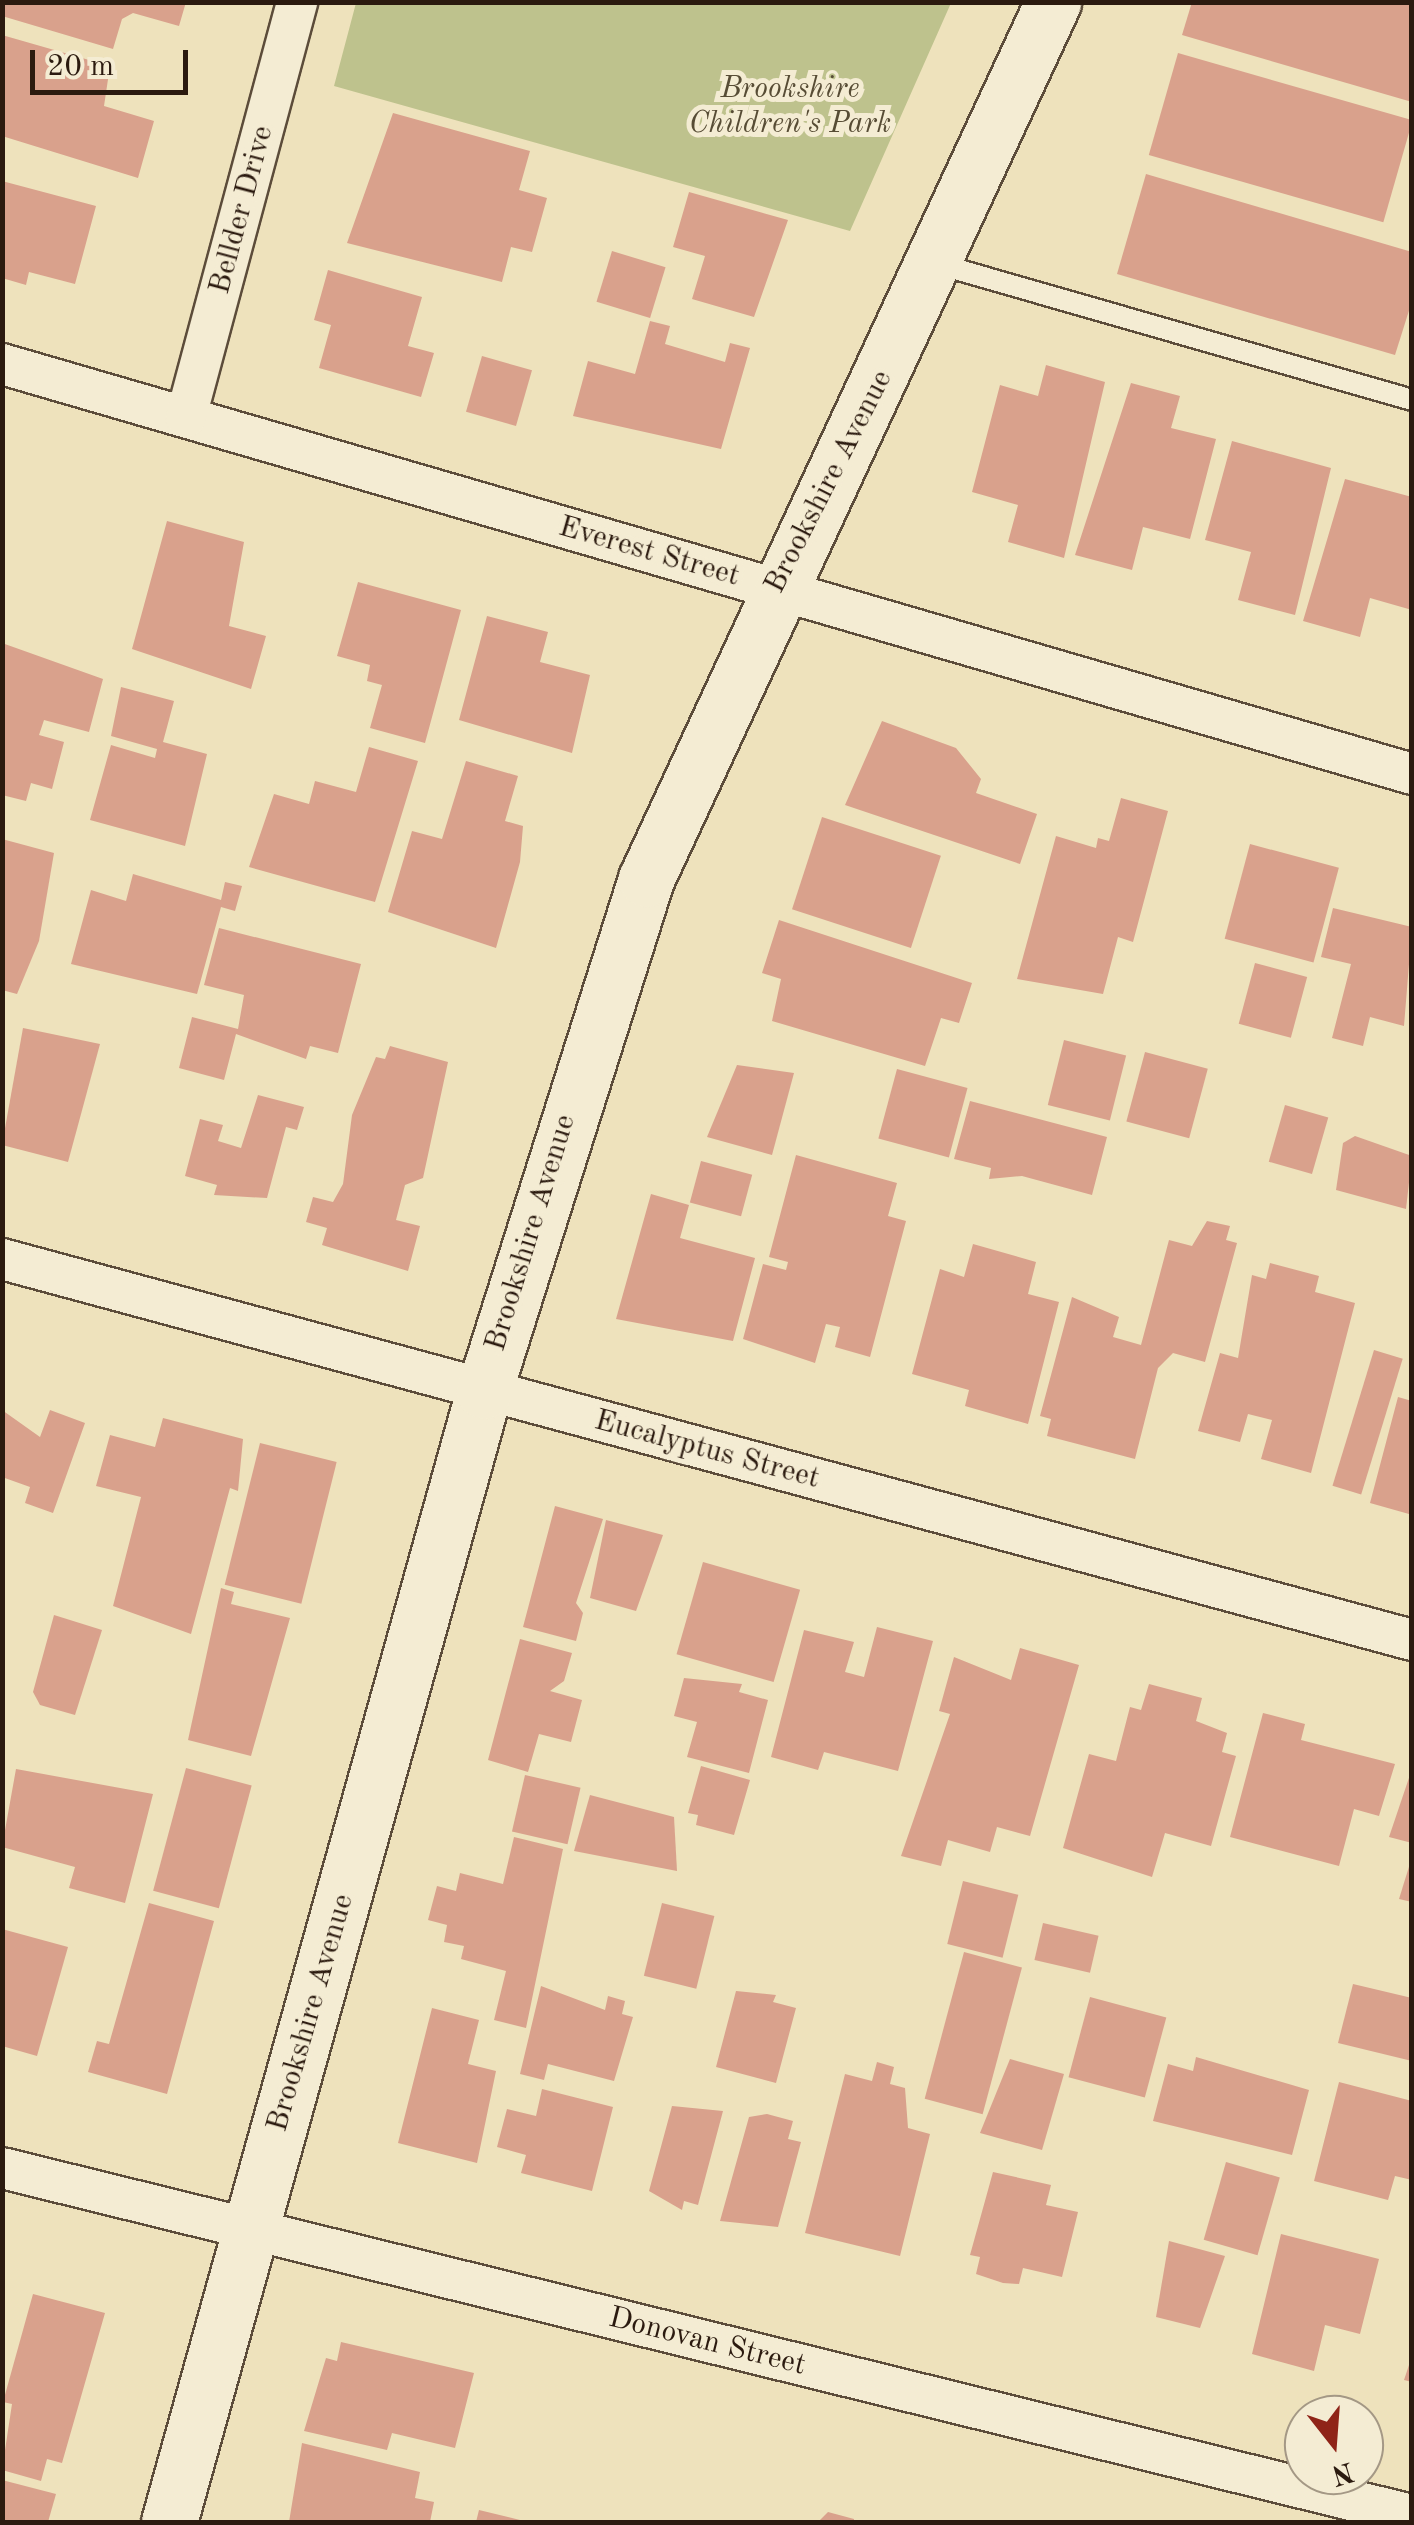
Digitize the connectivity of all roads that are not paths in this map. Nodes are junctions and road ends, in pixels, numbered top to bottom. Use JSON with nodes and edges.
{"nodes":[{"id":1,"x":297,"y":2,"type":"edge"},
{"id":2,"x":1053,"y":2,"type":"edge"},
{"id":3,"x":938,"y":264,"type":"junction"},
{"id":4,"x":2,"y":364,"type":"edge"},
{"id":5,"x":1411,"y":399,"type":"edge"},
{"id":6,"x":186,"y":417,"type":"junction"},
{"id":7,"x":775,"y":588,"type":"junction"},
{"id":8,"x":1412,"y":774,"type":"edge"},
{"id":9,"x":2,"y":1259,"type":"edge"},
{"id":10,"x":484,"y":1391,"type":"junction"},
{"id":11,"x":1412,"y":1640,"type":"edge"},
{"id":12,"x":2,"y":2168,"type":"edge"},
{"id":13,"x":250,"y":2231,"type":"junction"},
{"id":14,"x":1412,"y":2515,"type":"edge"},
{"id":15,"x":169,"y":2522,"type":"edge"}],
"edges":[{"from":1,"to":6,"type":"street","name":"Bellder Drive"},
{"from":2,"to":3,"type":"street","name":"Brookshire Avenue"},
{"from":3,"to":5,"type":"lane"},
{"from":3,"to":7,"type":"street","name":"Brookshire Avenue"},
{"from":4,"to":6,"type":"street","name":"Everest Street"},
{"from":6,"to":7,"type":"street","name":"Everest Street"},
{"from":7,"to":8,"type":"street","name":"Everest Street"},
{"from":7,"to":10,"type":"street","name":"Brookshire Avenue"},
{"from":9,"to":10,"type":"street","name":"Eucalyptus Street"},
{"from":10,"to":11,"type":"street","name":"Eucalyptus Street"},
{"from":10,"to":13,"type":"street","name":"Brookshire Avenue"},
{"from":12,"to":13,"type":"street","name":"Donovan Street"},
{"from":13,"to":14,"type":"street","name":"Donovan Street"},
{"from":13,"to":15,"type":"street","name":"Brookshire Avenue"}]}
